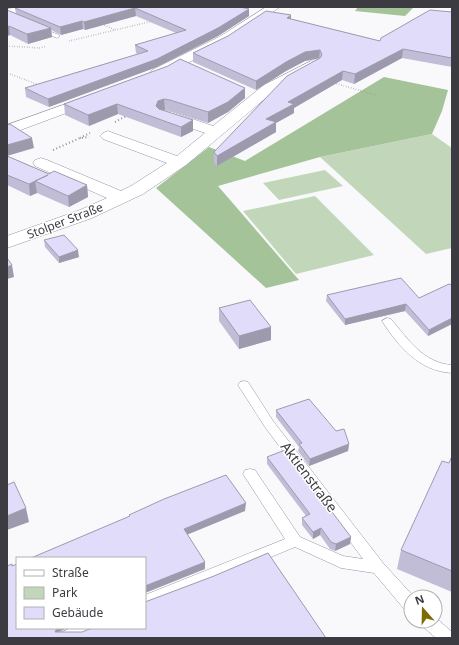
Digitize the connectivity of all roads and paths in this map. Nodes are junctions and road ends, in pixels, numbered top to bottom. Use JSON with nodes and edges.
{"nodes":[{"id":1,"x":46,"y":7,"type":"edge"},
{"id":2,"x":274,"y":7,"type":"edge"},
{"id":3,"x":7,"y":15,"type":"edge"},
{"id":4,"x":11,"y":15,"type":"edge"},
{"id":5,"x":94,"y":21,"type":"edge"},
{"id":6,"x":153,"y":21,"type":"edge"},
{"id":7,"x":35,"y":27,"type":"edge"},
{"id":8,"x":115,"y":30,"type":"junction"},
{"id":9,"x":57,"y":36,"type":"edge"},
{"id":10,"x":67,"y":41,"type":"dead end"},
{"id":11,"x":7,"y":46,"type":"edge"},
{"id":12,"x":47,"y":46,"type":"dead end"},
{"id":13,"x":314,"y":63,"type":"edge"},
{"id":14,"x":10,"y":74,"type":"dead end"},
{"id":15,"x":143,"y":79,"type":"edge"},
{"id":16,"x":333,"y":82,"type":"edge"},
{"id":17,"x":40,"y":86,"type":"edge"},
{"id":18,"x":102,"y":95,"type":"edge"},
{"id":19,"x":376,"y":95,"type":"dead end"},
{"id":20,"x":134,"y":113,"type":"edge"},
{"id":21,"x":165,"y":115,"type":"edge"},
{"id":22,"x":110,"y":129,"type":"joint"},
{"id":23,"x":7,"y":130,"type":"edge"},
{"id":24,"x":93,"y":132,"type":"dead end"},
{"id":25,"x":215,"y":132,"type":"junction"},
{"id":26,"x":80,"y":138,"type":"dead end"},
{"id":27,"x":180,"y":162,"type":"junction"},
{"id":28,"x":41,"y":163,"type":"dead end"},
{"id":29,"x":122,"y":198,"type":"junction"},
{"id":30,"x":7,"y":242,"type":"edge"},
{"id":31,"x":387,"y":321,"type":"dead end"},
{"id":32,"x":452,"y":369,"type":"edge"},
{"id":33,"x":244,"y":385,"type":"dead end"},
{"id":34,"x":250,"y":474,"type":"dead end"},
{"id":35,"x":294,"y":541,"type":"junction"},
{"id":36,"x":378,"y":567,"type":"junction"},
{"id":37,"x":403,"y":596,"type":"edge"},
{"id":38,"x":146,"y":602,"type":"edge"},
{"id":39,"x":86,"y":629,"type":"edge"},
{"id":40,"x":437,"y":629,"type":"edge"},
{"id":41,"x":66,"y":638,"type":"edge"},
{"id":42,"x":447,"y":638,"type":"edge"}],
"edges":[{"from":1,"to":4,"type":"street"},
{"from":2,"to":15,"type":"street"},
{"from":3,"to":4,"type":"lane"},
{"from":5,"to":8,"type":"path"},
{"from":6,"to":8,"type":"path"},
{"from":7,"to":9,"type":"lane"},
{"from":8,"to":10,"type":"path"},
{"from":11,"to":12,"type":"path"},
{"from":13,"to":25,"type":"street","name":"Stolper Straße"},
{"from":14,"to":17,"type":"path"},
{"from":16,"to":19,"type":"path"},
{"from":18,"to":23,"type":"street"},
{"from":20,"to":22,"type":"path"},
{"from":21,"to":25,"type":"street"},
{"from":22,"to":27,"type":"street"},
{"from":24,"to":26,"type":"path"},
{"from":25,"to":27,"type":"street","name":"Stolper Straße"},
{"from":27,"to":29,"type":"street","name":"Stolper Straße"},
{"from":28,"to":29,"type":"street","name":"Stolper Straße"},
{"from":29,"to":30,"type":"street","name":"Stolper Straße"},
{"from":31,"to":32,"type":"lane"},
{"from":33,"to":36,"type":"lane","name":"Aktienstraße"},
{"from":34,"to":35,"type":"lane"},
{"from":35,"to":36,"type":"lane"},
{"from":35,"to":38,"type":"lane"},
{"from":36,"to":37,"type":"lane","name":"Aktienstraße"},
{"from":39,"to":41,"type":"lane"},
{"from":40,"to":42,"type":"lane"}]}
